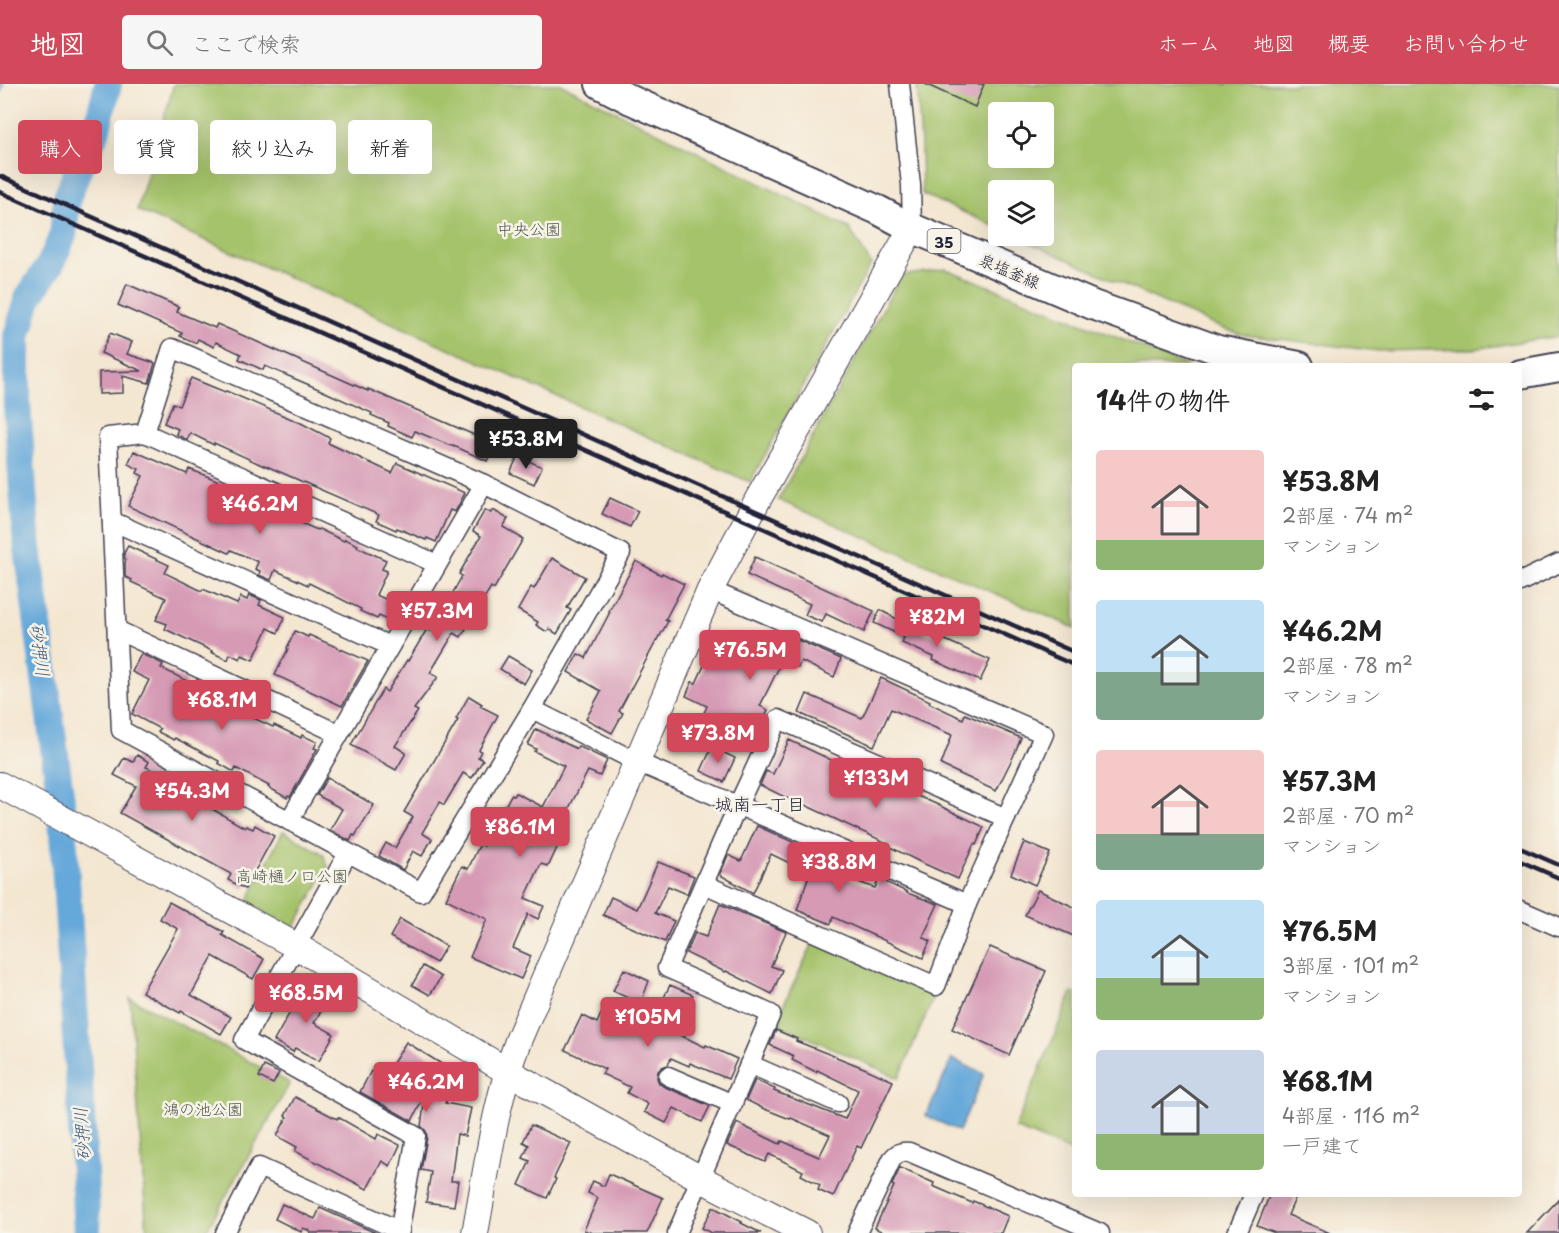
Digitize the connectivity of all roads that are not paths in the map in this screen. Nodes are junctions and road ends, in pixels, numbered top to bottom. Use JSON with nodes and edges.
{"nodes":[{"id":1,"x":600,"y":84,"type":"edge"},
{"id":2,"x":900,"y":84,"type":"edge"},
{"id":3,"x":912,"y":228,"type":"junction"},
{"id":4,"x":1284,"y":363,"type":"edge"},
{"id":5,"x":1559,"y":367,"type":"edge"},
{"id":6,"x":1522,"y":374,"type":"edge"},
{"id":7,"x":145,"y":433,"type":"junction"},
{"id":8,"x":483,"y":484,"type":"junction"},
{"id":9,"x":112,"y":521,"type":"junction"},
{"id":10,"x":1559,"y":563,"type":"edge"},
{"id":11,"x":437,"y":564,"type":"junction"},
{"id":12,"x":1522,"y":581,"type":"edge"},
{"id":13,"x":710,"y":590,"type":"junction"},
{"id":14,"x":117,"y":630,"type":"junction"},
{"id":15,"x":390,"y":646,"type":"junction"},
{"id":16,"x":532,"y":709,"type":"junction"},
{"id":17,"x":339,"y":734,"type":"junction"},
{"id":18,"x":637,"y":762,"type":"junction"},
{"id":19,"x":0,"y":785,"type":"edge"},
{"id":20,"x":738,"y":805,"type":"junction"},
{"id":21,"x":1006,"y":818,"type":"junction"},
{"id":22,"x":290,"y":821,"type":"junction"},
{"id":23,"x":348,"y":853,"type":"junction"},
{"id":24,"x":704,"y":884,"type":"junction"},
{"id":25,"x":967,"y":904,"type":"junction"},
{"id":26,"x":1522,"y":911,"type":"edge"},
{"id":27,"x":1559,"y":927,"type":"edge"},
{"id":28,"x":296,"y":946,"type":"junction"},
{"id":29,"x":749,"y":1064,"type":"junction"},
{"id":30,"x":507,"y":1071,"type":"junction"},
{"id":31,"x":668,"y":1076,"type":"dead end"},
{"id":32,"x":838,"y":1103,"type":"dead end"},
{"id":33,"x":733,"y":1104,"type":"junction"},
{"id":34,"x":700,"y":1179,"type":"junction"},
{"id":35,"x":1253,"y":1197,"type":"edge"},
{"id":36,"x":399,"y":1232,"type":"edge"},
{"id":37,"x":225,"y":1233,"type":"edge"},
{"id":38,"x":475,"y":1233,"type":"edge"},
{"id":39,"x":677,"y":1233,"type":"edge"},
{"id":40,"x":807,"y":1233,"type":"edge"},
{"id":41,"x":857,"y":1233,"type":"edge"},
{"id":42,"x":1100,"y":1233,"type":"edge"},
{"id":43,"x":1237,"y":1233,"type":"edge"}],
"edges":[{"from":1,"to":3,"type":"main road","name":"泉塩釜線","number":"35"},
{"from":2,"to":3,"type":"street"},
{"from":3,"to":4,"type":"main road","name":"泉塩釜線","number":"35"},
{"from":3,"to":13,"type":"street"},
{"from":5,"to":6,"type":"main road"},
{"from":7,"to":8,"type":"street"},
{"from":7,"to":9,"type":"street"},
{"from":7,"to":11,"type":"street"},
{"from":8,"to":11,"type":"street"},
{"from":8,"to":16,"type":"street"},
{"from":9,"to":14,"type":"street"},
{"from":9,"to":15,"type":"street"},
{"from":10,"to":12,"type":"street"},
{"from":11,"to":15,"type":"street"},
{"from":13,"to":18,"type":"street"},
{"from":13,"to":21,"type":"street"},
{"from":14,"to":17,"type":"street"},
{"from":14,"to":22,"type":"street"},
{"from":15,"to":17,"type":"street"},
{"from":16,"to":18,"type":"street"},
{"from":16,"to":23,"type":"street"},
{"from":17,"to":22,"type":"street"},
{"from":18,"to":20,"type":"street"},
{"from":18,"to":30,"type":"street"},
{"from":19,"to":28,"type":"street"},
{"from":20,"to":21,"type":"street"},
{"from":20,"to":24,"type":"street"},
{"from":20,"to":25,"type":"street"},
{"from":21,"to":25,"type":"street"},
{"from":22,"to":23,"type":"street"},
{"from":23,"to":28,"type":"street"},
{"from":24,"to":25,"type":"street"},
{"from":24,"to":29,"type":"street"},
{"from":26,"to":27,"type":"street"},
{"from":28,"to":30,"type":"street"},
{"from":28,"to":36,"type":"street"},
{"from":29,"to":32,"type":"street"},
{"from":29,"to":33,"type":"street"},
{"from":30,"to":34,"type":"street"},
{"from":30,"to":38,"type":"street"},
{"from":31,"to":33,"type":"street"},
{"from":33,"to":34,"type":"street"},
{"from":34,"to":39,"type":"street"},
{"from":34,"to":40,"type":"street"},
{"from":35,"to":43,"type":"street"},
{"from":36,"to":37,"type":"street"},
{"from":41,"to":42,"type":"street"}]}
